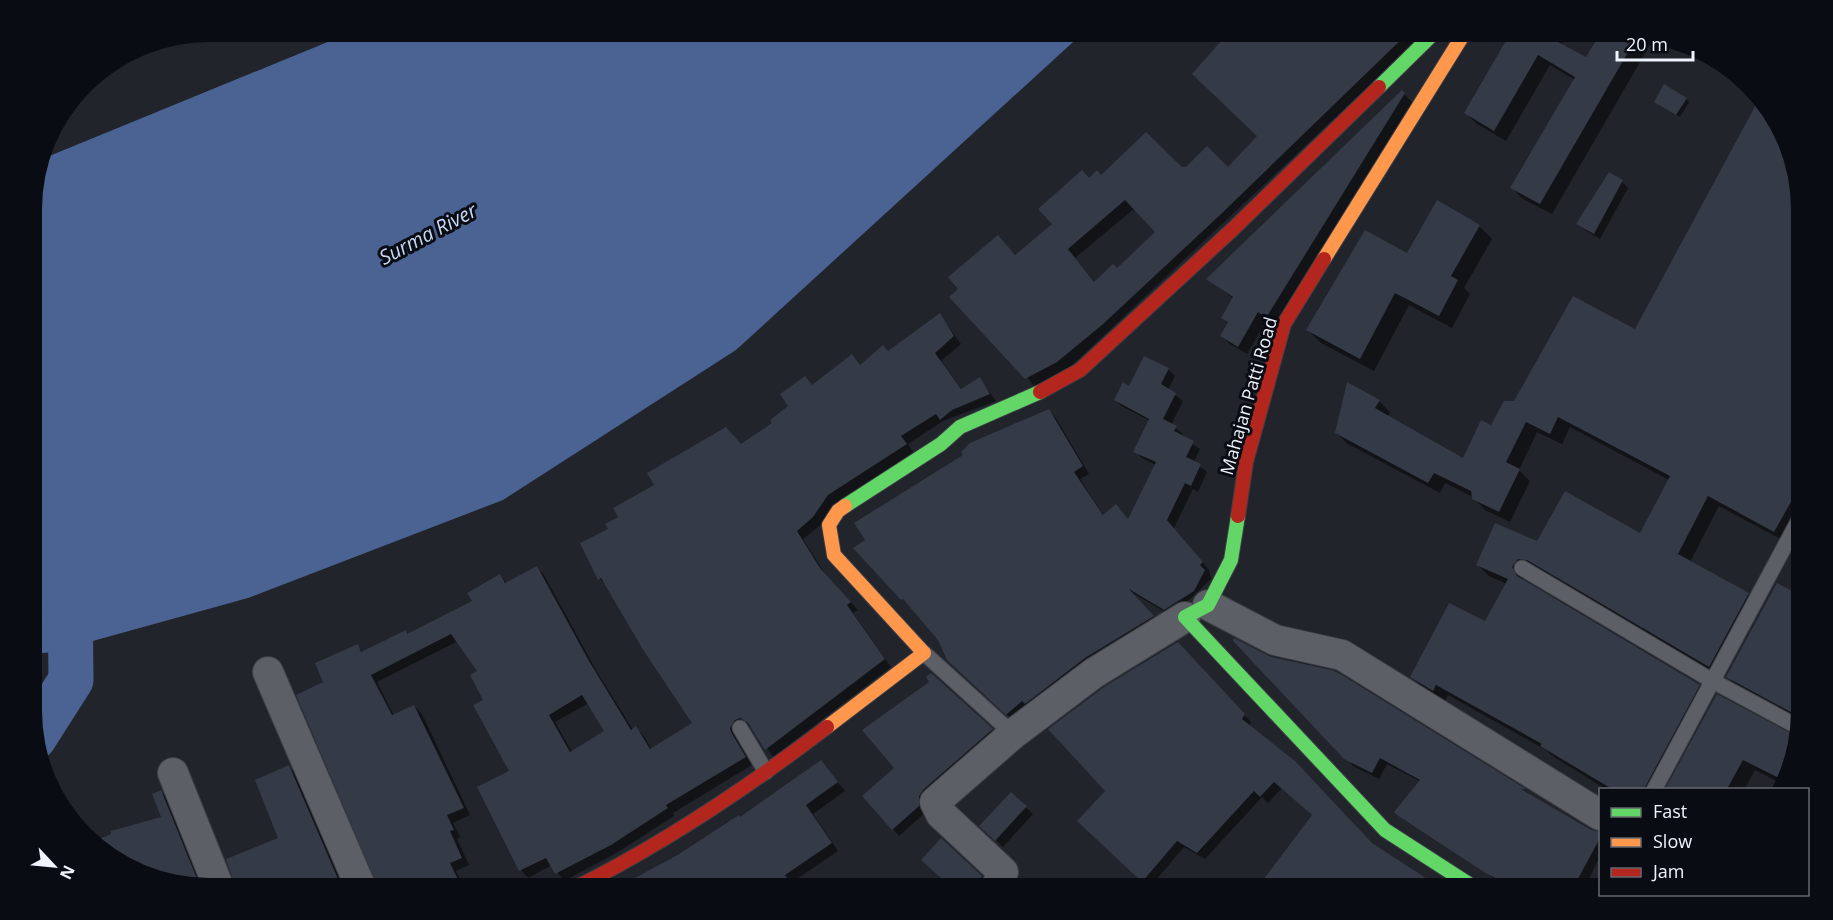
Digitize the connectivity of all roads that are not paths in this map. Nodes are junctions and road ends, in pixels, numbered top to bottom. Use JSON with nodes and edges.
{"nodes":[{"id":1,"x":1425,"y":42,"type":"edge"},
{"id":2,"x":1459,"y":42,"type":"edge"},
{"id":3,"x":1791,"y":534,"type":"edge"},
{"id":4,"x":1522,"y":568,"type":"dead end"},
{"id":5,"x":1197,"y":611,"type":"junction"},
{"id":6,"x":924,"y":653,"type":"junction"},
{"id":7,"x":268,"y":672,"type":"dead end"},
{"id":8,"x":1711,"y":680,"type":"junction"},
{"id":9,"x":1791,"y":723,"type":"edge"},
{"id":10,"x":740,"y":728,"type":"dead end"},
{"id":11,"x":1013,"y":734,"type":"junction"},
{"id":12,"x":173,"y":772,"type":"dead end"},
{"id":13,"x":766,"y":772,"type":"junction"},
{"id":14,"x":1655,"y":788,"type":"edge"},
{"id":15,"x":1599,"y":814,"type":"edge"},
{"id":16,"x":215,"y":878,"type":"edge"},
{"id":17,"x":357,"y":878,"type":"edge"},
{"id":18,"x":617,"y":878,"type":"edge"},
{"id":19,"x":1000,"y":878,"type":"edge"},
{"id":20,"x":1459,"y":878,"type":"edge"}],
"edges":[{"from":1,"to":6,"type":"street"},
{"from":2,"to":5,"type":"street","name":"Mahajan Patti Road"},
{"from":3,"to":8,"type":"lane"},
{"from":4,"to":8,"type":"lane"},
{"from":5,"to":11,"type":"street"},
{"from":5,"to":15,"type":"street"},
{"from":5,"to":20,"type":"street"},
{"from":6,"to":11,"type":"lane"},
{"from":6,"to":13,"type":"street"},
{"from":7,"to":17,"type":"street"},
{"from":8,"to":9,"type":"lane"},
{"from":8,"to":14,"type":"lane"},
{"from":10,"to":13,"type":"lane"},
{"from":11,"to":19,"type":"street"},
{"from":12,"to":16,"type":"street"},
{"from":13,"to":18,"type":"street"}]}
